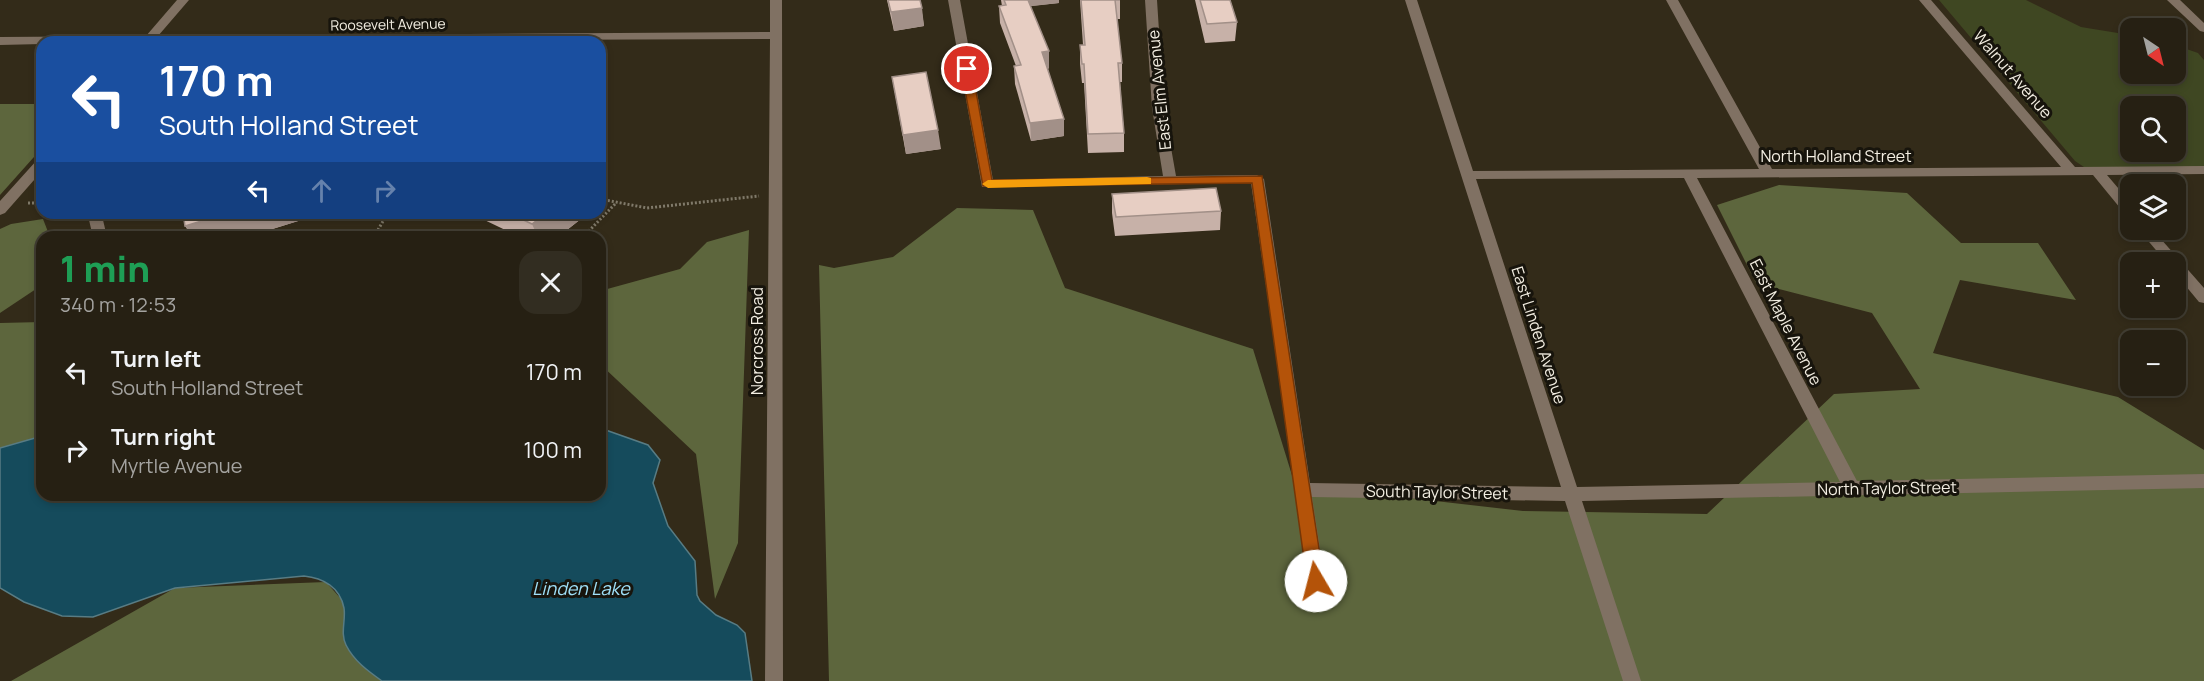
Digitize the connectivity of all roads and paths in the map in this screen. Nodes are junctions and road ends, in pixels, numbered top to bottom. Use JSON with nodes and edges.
{"nodes":[{"id":1,"x":183,"y":0,"type":"edge"},
{"id":2,"x":776,"y":0,"type":"edge"},
{"id":3,"x":954,"y":0,"type":"edge"},
{"id":4,"x":1151,"y":0,"type":"edge"},
{"id":5,"x":1411,"y":0,"type":"edge"},
{"id":6,"x":1672,"y":0,"type":"edge"},
{"id":7,"x":1925,"y":0,"type":"edge"},
{"id":8,"x":2173,"y":0,"type":"edge"},
{"id":9,"x":2204,"y":29,"type":"edge"},
{"id":10,"x":775,"y":35,"type":"junction"},
{"id":11,"x":152,"y":36,"type":"edge"},
{"id":12,"x":606,"y":37,"type":"edge"},
{"id":13,"x":0,"y":41,"type":"edge"},
{"id":14,"x":36,"y":41,"type":"edge"},
{"id":15,"x":36,"y":169,"type":"edge"},
{"id":16,"x":2204,"y":170,"type":"edge"},
{"id":17,"x":2072,"y":171,"type":"junction"},
{"id":18,"x":2097,"y":171,"type":"junction"},
{"id":19,"x":1688,"y":173,"type":"junction"},
{"id":20,"x":1768,"y":173,"type":"junction"},
{"id":21,"x":1468,"y":175,"type":"junction"},
{"id":22,"x":1170,"y":180,"type":"junction"},
{"id":23,"x":760,"y":196,"type":"dead end"},
{"id":24,"x":2120,"y":199,"type":"edge"},
{"id":25,"x":606,"y":200,"type":"edge"},
{"id":26,"x":22,"y":203,"type":"dead end"},
{"id":27,"x":36,"y":203,"type":"edge"},
{"id":28,"x":616,"y":203,"type":"junction"},
{"id":29,"x":0,"y":210,"type":"edge"},
{"id":30,"x":606,"y":213,"type":"edge"},
{"id":31,"x":600,"y":219,"type":"edge"},
{"id":32,"x":589,"y":231,"type":"edge"},
{"id":33,"x":2154,"y":240,"type":"edge"},
{"id":34,"x":2165,"y":252,"type":"edge"},
{"id":35,"x":2186,"y":277,"type":"edge"},
{"id":36,"x":2204,"y":298,"type":"edge"},
{"id":37,"x":2204,"y":481,"type":"edge"},
{"id":38,"x":1852,"y":488,"type":"junction"},
{"id":39,"x":1303,"y":490,"type":"junction"},
{"id":40,"x":1571,"y":494,"type":"junction"},
{"id":41,"x":1316,"y":581,"type":"dead end"},
{"id":42,"x":774,"y":681,"type":"edge"},
{"id":43,"x":1632,"y":681,"type":"edge"}],
"edges":[{"from":1,"to":11,"type":"street"},
{"from":2,"to":10,"type":"street","name":"Norcross Road"},
{"from":3,"to":22,"type":"street"},
{"from":4,"to":22,"type":"street","name":"East Elm Avenue"},
{"from":5,"to":21,"type":"street","name":"East Linden Avenue"},
{"from":6,"to":20,"type":"street"},
{"from":7,"to":17,"type":"street","name":"Walnut Avenue"},
{"from":8,"to":9,"type":"street"},
{"from":10,"to":12,"type":"street","name":"Roosevelt Avenue"},
{"from":10,"to":42,"type":"street","name":"Norcross Road"},
{"from":13,"to":14,"type":"street","name":"Roosevelt Avenue"},
{"from":15,"to":29,"type":"street"},
{"from":16,"to":18,"type":"street","name":"North Holland Street"},
{"from":17,"to":18,"type":"street","name":"North Holland Street"},
{"from":17,"to":20,"type":"street","name":"North Holland Street"},
{"from":18,"to":24,"type":"street"},
{"from":19,"to":20,"type":"street","name":"North Holland Street"},
{"from":19,"to":21,"type":"street","name":"North Holland Street"},
{"from":19,"to":38,"type":"street","name":"East Maple Avenue"},
{"from":21,"to":40,"type":"street","name":"East Linden Avenue"},
{"from":22,"to":39,"type":"street"},
{"from":23,"to":28,"type":"path"},
{"from":25,"to":28,"type":"path"},
{"from":26,"to":27,"type":"path"},
{"from":28,"to":30,"type":"path"},
{"from":31,"to":32,"type":"path"},
{"from":33,"to":34,"type":"street"},
{"from":35,"to":36,"type":"street"},
{"from":37,"to":38,"type":"street","name":"North Taylor Street"},
{"from":38,"to":40,"type":"street","name":"North Taylor Street"},
{"from":39,"to":40,"type":"street","name":"South Taylor Street"},
{"from":39,"to":41,"type":"street"},
{"from":40,"to":43,"type":"street","name":"East Linden Avenue"}]}
